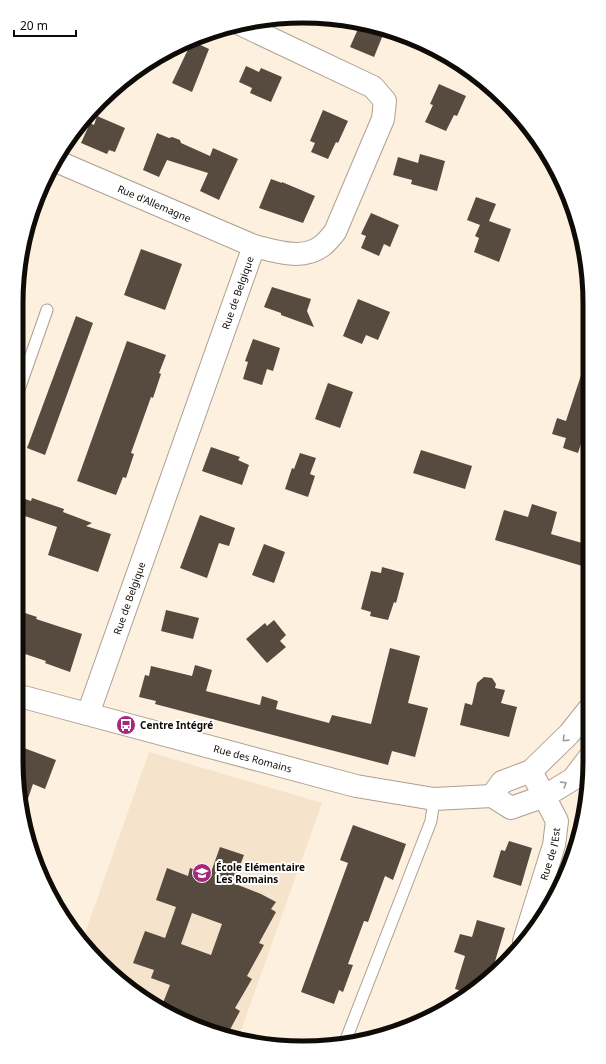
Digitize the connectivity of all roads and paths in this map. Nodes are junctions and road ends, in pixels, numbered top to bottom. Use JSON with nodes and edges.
{"nodes":[{"id":1,"x":248,"y":28,"type":"edge"},
{"id":2,"x":61,"y":163,"type":"edge"},
{"id":3,"x":254,"y":246,"type":"junction"},
{"id":4,"x":48,"y":310,"type":"dead end"},
{"id":5,"x":23,"y":379,"type":"edge"},
{"id":6,"x":23,"y":697,"type":"edge"},
{"id":7,"x":88,"y":714,"type":"junction"},
{"id":8,"x":583,"y":716,"type":"edge"},
{"id":9,"x":583,"y":766,"type":"edge"},
{"id":10,"x":531,"y":771,"type":"junction"},
{"id":11,"x":492,"y":796,"type":"junction"},
{"id":12,"x":545,"y":796,"type":"junction"},
{"id":13,"x":434,"y":799,"type":"junction"},
{"id":14,"x":528,"y":927,"type":"edge"},
{"id":15,"x":347,"y":1038,"type":"edge"}],
"edges":[{"from":1,"to":3,"type":"street","name":"Rue de Belgique"},
{"from":2,"to":3,"type":"street","name":"Rue d'Allemagne"},
{"from":3,"to":7,"type":"street","name":"Rue de Belgique"},
{"from":4,"to":5,"type":"lane"},
{"from":6,"to":7,"type":"street","name":"Rue des Romains"},
{"from":7,"to":13,"type":"street","name":"Rue des Romains"},
{"from":8,"to":10,"type":"street","one_way":true},
{"from":12,"to":9,"type":"street","one_way":true},
{"from":10,"to":11,"type":"street"},
{"from":10,"to":12,"type":"street","name":"Rue de l'Est"},
{"from":11,"to":12,"type":"street"},
{"from":11,"to":13,"type":"street","name":"Rue des Romains"},
{"from":12,"to":14,"type":"street","name":"Rue de l'Est"},
{"from":13,"to":15,"type":"lane"}]}
